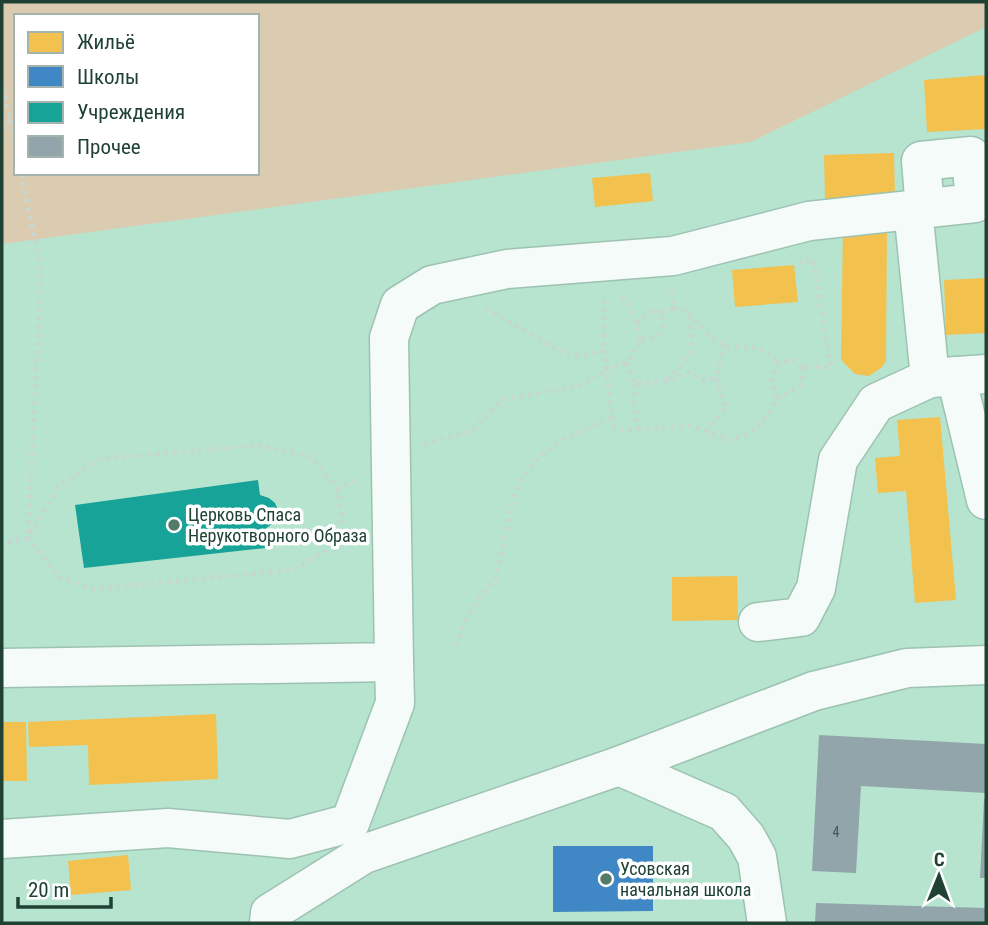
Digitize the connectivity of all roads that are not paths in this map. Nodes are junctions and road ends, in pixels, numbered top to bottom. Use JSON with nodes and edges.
{"nodes":[{"id":1,"x":958,"y":376,"type":"edge"},
{"id":2,"x":986,"y":498,"type":"edge"},
{"id":3,"x":758,"y":622,"type":"dead end"},
{"id":4,"x":394,"y":662,"type":"junction"},
{"id":5,"x":986,"y":665,"type":"edge"},
{"id":6,"x":2,"y":668,"type":"edge"},
{"id":7,"x":619,"y":766,"type":"junction"},
{"id":8,"x":2,"y":839,"type":"edge"},
{"id":9,"x":269,"y":923,"type":"edge"},
{"id":10,"x":767,"y":923,"type":"edge"}],
"edges":[{"from":1,"to":2,"type":"street"},
{"from":1,"to":3,"type":"street"},
{"from":1,"to":4,"type":"street"},
{"from":4,"to":6,"type":"street"},
{"from":4,"to":8,"type":"street"},
{"from":5,"to":7,"type":"street"},
{"from":7,"to":9,"type":"street"},
{"from":7,"to":10,"type":"street"}]}
